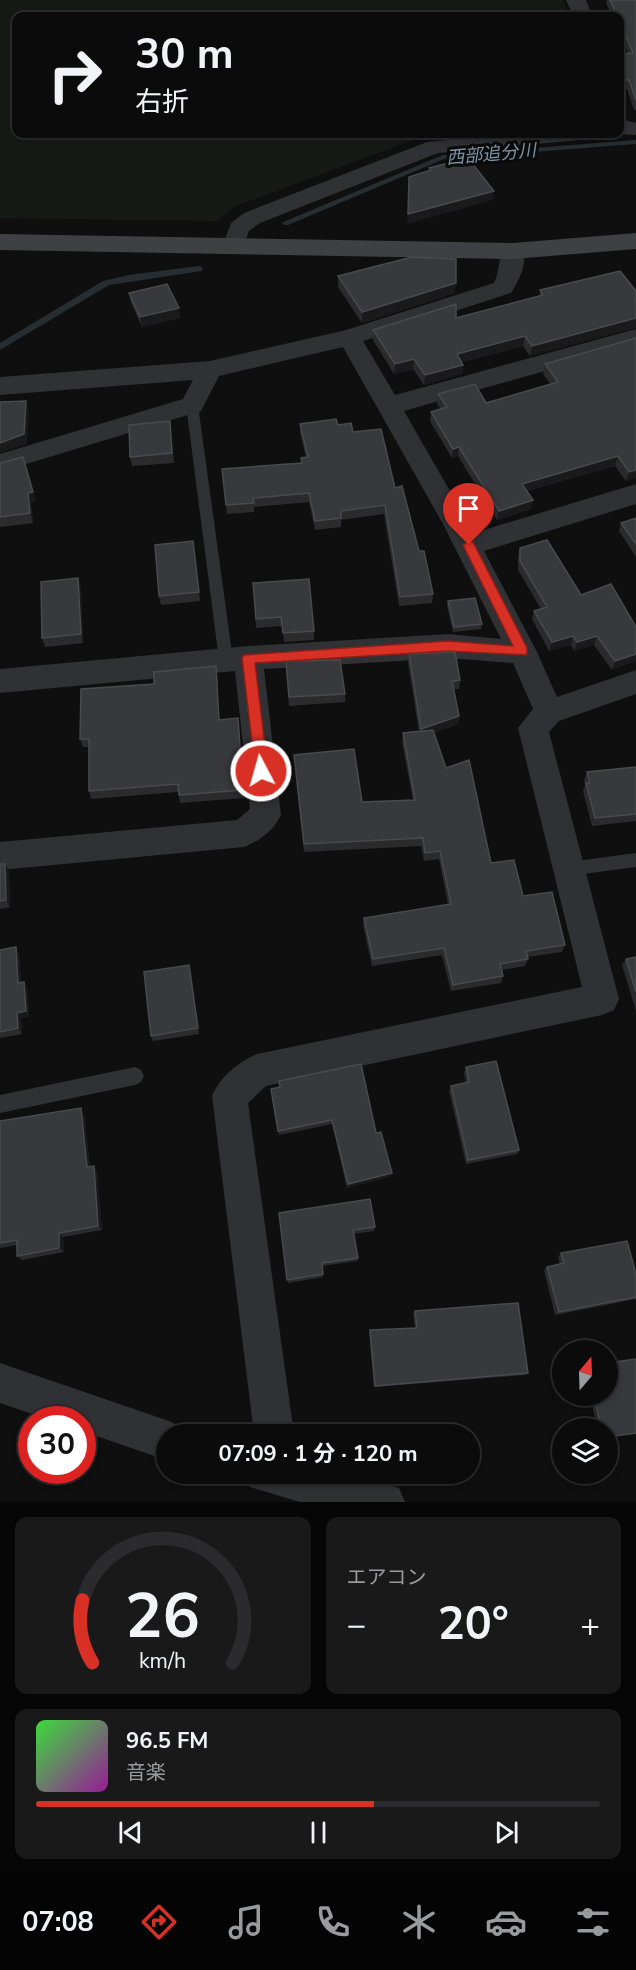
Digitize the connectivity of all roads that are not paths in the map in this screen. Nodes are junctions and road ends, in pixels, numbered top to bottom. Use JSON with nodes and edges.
{"nodes":[{"id":1,"x":535,"y":138,"type":"edge"},
{"id":2,"x":0,"y":242,"type":"edge"},
{"id":3,"x":636,"y":242,"type":"edge"},
{"id":4,"x":234,"y":245,"type":"junction"},
{"id":5,"x":513,"y":251,"type":"junction"},
{"id":6,"x":348,"y":337,"type":"junction"},
{"id":7,"x":636,"y":337,"type":"edge"},
{"id":8,"x":210,"y":370,"type":"junction"},
{"id":9,"x":0,"y":386,"type":"edge"},
{"id":10,"x":192,"y":405,"type":"junction"},
{"id":11,"x":389,"y":406,"type":"junction"},
{"id":12,"x":0,"y":463,"type":"edge"},
{"id":13,"x":636,"y":494,"type":"edge"},
{"id":14,"x":469,"y":545,"type":"junction"},
{"id":15,"x":523,"y":652,"type":"junction"},
{"id":16,"x":237,"y":659,"type":"junction"},
{"id":17,"x":0,"y":681,"type":"edge"},
{"id":18,"x":636,"y":682,"type":"edge"},
{"id":19,"x":549,"y":712,"type":"junction"},
{"id":20,"x":0,"y":856,"type":"edge"},
{"id":21,"x":636,"y":860,"type":"edge"},
{"id":22,"x":569,"y":869,"type":"junction"},
{"id":23,"x":135,"y":1076,"type":"dead end"},
{"id":24,"x":0,"y":1104,"type":"edge"},
{"id":25,"x":0,"y":1383,"type":"edge"},
{"id":26,"x":273,"y":1424,"type":"edge"},
{"id":27,"x":156,"y":1437,"type":"edge"},
{"id":28,"x":312,"y":1484,"type":"edge"},
{"id":29,"x":385,"y":1502,"type":"edge"}],
"edges":[{"from":1,"to":4,"type":"street"},
{"from":2,"to":4,"type":"street"},
{"from":3,"to":5,"type":"street"},
{"from":4,"to":5,"type":"street"},
{"from":5,"to":6,"type":"street"},
{"from":6,"to":8,"type":"street"},
{"from":6,"to":11,"type":"street"},
{"from":7,"to":11,"type":"street"},
{"from":8,"to":9,"type":"street"},
{"from":8,"to":10,"type":"street"},
{"from":10,"to":12,"type":"street"},
{"from":10,"to":16,"type":"lane"},
{"from":11,"to":14,"type":"street"},
{"from":13,"to":14,"type":"street"},
{"from":14,"to":15,"type":"street"},
{"from":15,"to":16,"type":"street"},
{"from":15,"to":19,"type":"street"},
{"from":16,"to":17,"type":"street"},
{"from":16,"to":20,"type":"street"},
{"from":18,"to":19,"type":"street"},
{"from":19,"to":22,"type":"street"},
{"from":21,"to":22,"type":"lane"},
{"from":22,"to":26,"type":"street"},
{"from":23,"to":24,"type":"lane"},
{"from":25,"to":27,"type":"street"},
{"from":28,"to":29,"type":"street"}]}
